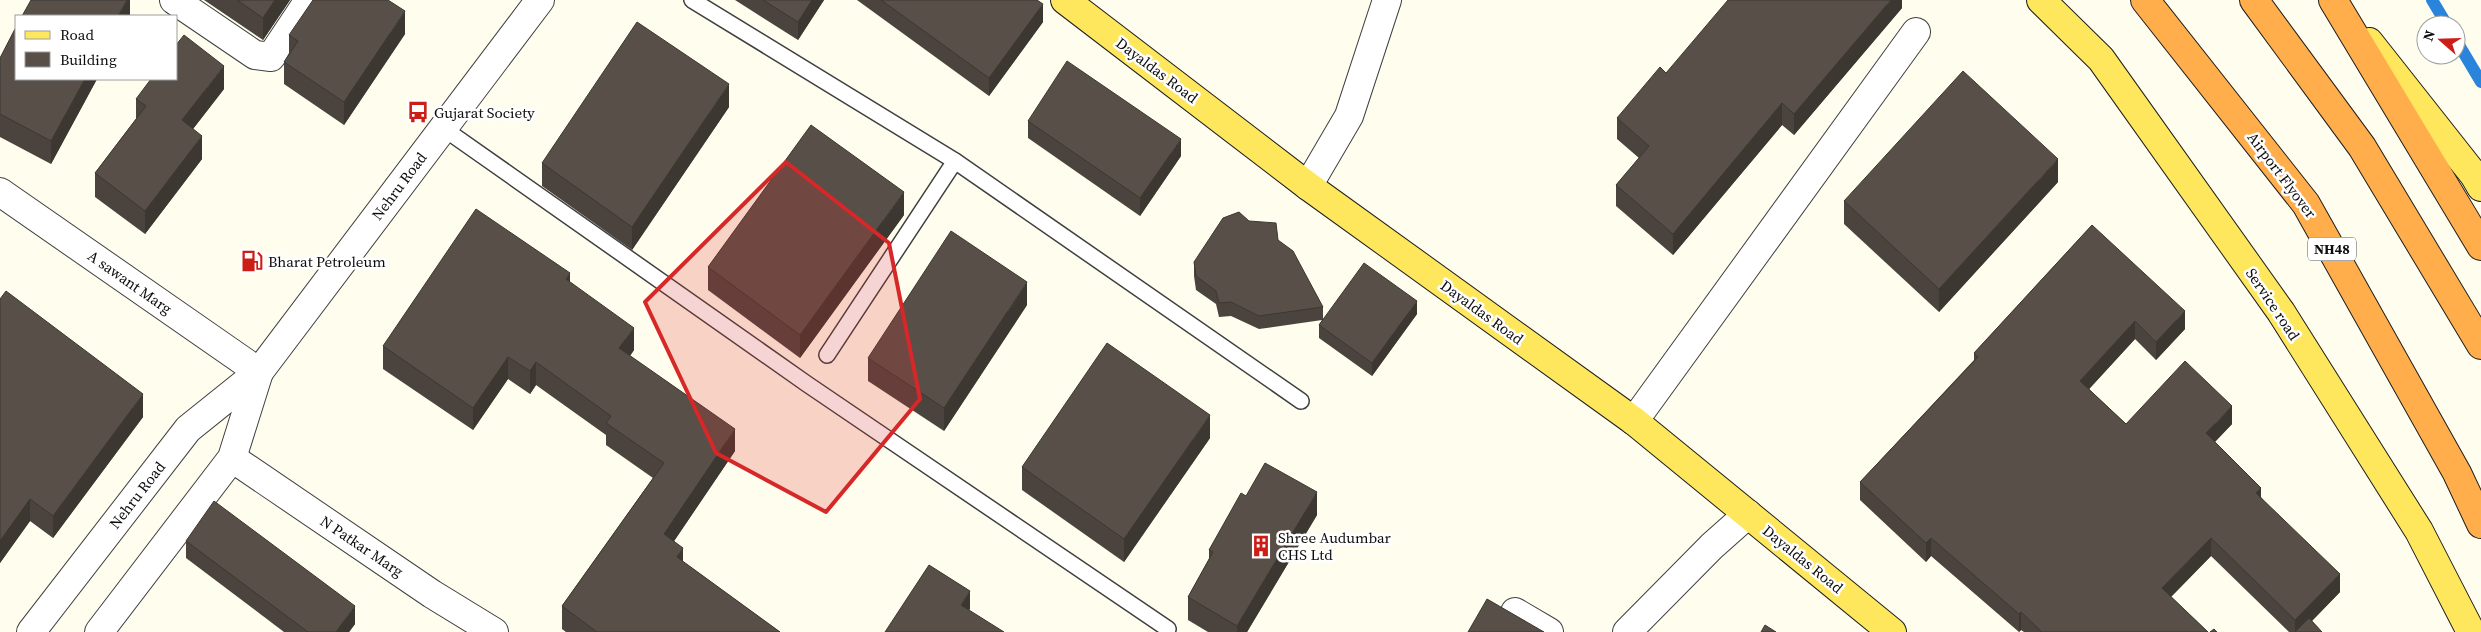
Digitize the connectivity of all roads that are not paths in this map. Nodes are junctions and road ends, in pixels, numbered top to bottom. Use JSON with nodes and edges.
{"nodes":[{"id":1,"x":174,"y":0,"type":"edge"},
{"id":2,"x":309,"y":0,"type":"edge"},
{"id":3,"x":540,"y":0,"type":"edge"},
{"id":4,"x":692,"y":0,"type":"edge"},
{"id":5,"x":1065,"y":0,"type":"edge"},
{"id":6,"x":2041,"y":0,"type":"edge"},
{"id":7,"x":2145,"y":0,"type":"edge"},
{"id":8,"x":2254,"y":0,"type":"edge"},
{"id":9,"x":2334,"y":0,"type":"edge"},
{"id":10,"x":1389,"y":2,"type":"edge"},
{"id":11,"x":1916,"y":32,"type":"dead end"},
{"id":12,"x":443,"y":128,"type":"junction"},
{"id":13,"x":955,"y":161,"type":"junction"},
{"id":14,"x":1308,"y":186,"type":"junction"},
{"id":15,"x":2481,"y":186,"type":"edge"},
{"id":16,"x":0,"y":192,"type":"edge"},
{"id":17,"x":2481,"y":246,"type":"edge"},
{"id":18,"x":2481,"y":345,"type":"edge"},
{"id":19,"x":827,"y":355,"type":"dead end"},
{"id":20,"x":259,"y":372,"type":"junction"},
{"id":21,"x":1301,"y":401,"type":"dead end"},
{"id":22,"x":1634,"y":421,"type":"junction"},
{"id":23,"x":232,"y":458,"type":"junction"},
{"id":24,"x":1748,"y":514,"type":"junction"},
{"id":25,"x":2481,"y":524,"type":"edge"},
{"id":26,"x":1515,"y":612,"type":"dead end"},
{"id":27,"x":1168,"y":629,"type":"dead end"},
{"id":28,"x":31,"y":632,"type":"edge"},
{"id":29,"x":99,"y":632,"type":"edge"},
{"id":30,"x":494,"y":632,"type":"edge"},
{"id":31,"x":1549,"y":632,"type":"edge"},
{"id":32,"x":1626,"y":632,"type":"edge"},
{"id":33,"x":1892,"y":632,"type":"edge"},
{"id":34,"x":2471,"y":632,"type":"edge"}],
"edges":[{"from":1,"to":2,"type":"street"},
{"from":3,"to":12,"type":"street","name":"Nehru Road"},
{"from":4,"to":13,"type":"lane"},
{"from":5,"to":14,"type":"main road","name":"Dayaldas Road"},
{"from":6,"to":34,"type":"main road","name":"Service road"},
{"from":7,"to":25,"type":"highway","name":"Airport Flyover","number":"NH48"},
{"from":8,"to":18,"type":"highway"},
{"from":9,"to":15,"type":"main road"},
{"from":9,"to":17,"type":"highway"},
{"from":10,"to":14,"type":"street"},
{"from":11,"to":22,"type":"street"},
{"from":12,"to":20,"type":"street","name":"Nehru Road"},
{"from":12,"to":27,"type":"lane"},
{"from":13,"to":19,"type":"lane"},
{"from":13,"to":21,"type":"lane"},
{"from":14,"to":22,"type":"main road","name":"Dayaldas Road"},
{"from":16,"to":20,"type":"street","name":"A sawant Marg"},
{"from":20,"to":23,"type":"street","name":"Nehru Road"},
{"from":20,"to":28,"type":"street","name":"Nehru Road"},
{"from":22,"to":24,"type":"main road","name":"Dayaldas Road"},
{"from":23,"to":29,"type":"street","name":"Nehru Road"},
{"from":23,"to":30,"type":"street","name":"N Patkar Marg"},
{"from":24,"to":32,"type":"street"},
{"from":24,"to":33,"type":"main road","name":"Dayaldas Road"},
{"from":26,"to":31,"type":"street"}]}
